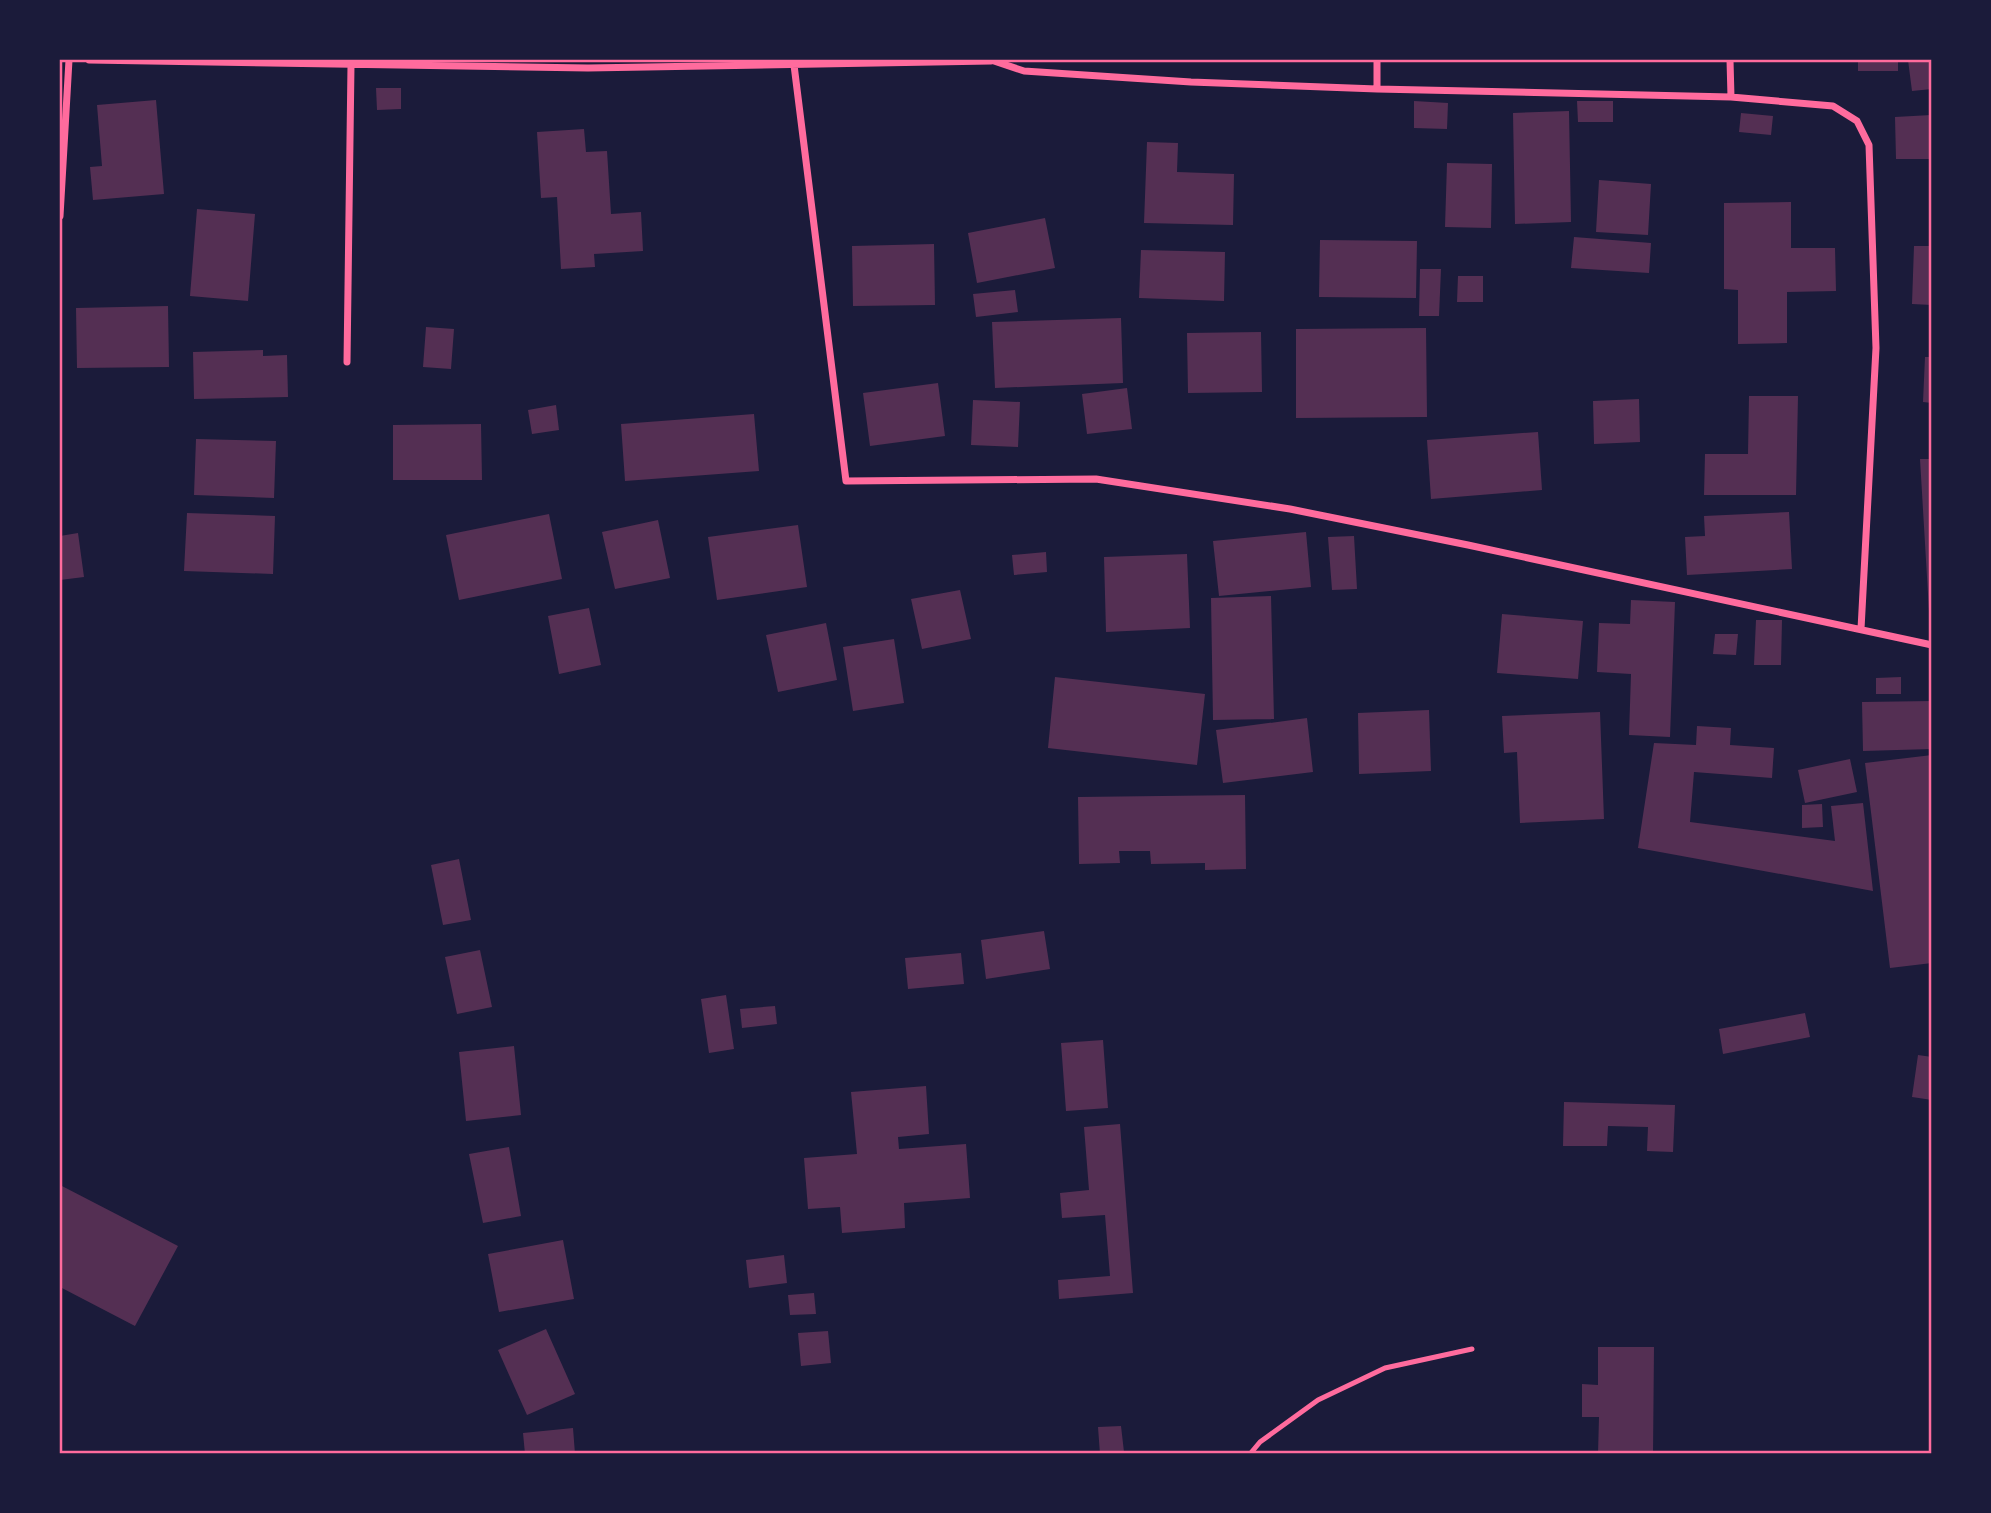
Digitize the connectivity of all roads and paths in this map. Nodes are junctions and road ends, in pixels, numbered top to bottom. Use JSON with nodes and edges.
{"nodes":[{"id":1,"x":69,"y":60,"type":"edge"},
{"id":2,"x":89,"y":60,"type":"edge"},
{"id":3,"x":991,"y":60,"type":"edge"},
{"id":4,"x":1377,"y":60,"type":"edge"},
{"id":5,"x":1730,"y":60,"type":"edge"},
{"id":6,"x":351,"y":65,"type":"junction"},
{"id":7,"x":794,"y":65,"type":"junction"},
{"id":8,"x":1377,"y":89,"type":"junction"},
{"id":9,"x":1731,"y":97,"type":"junction"},
{"id":10,"x":60,"y":216,"type":"edge"},
{"id":11,"x":347,"y":362,"type":"dead end"},
{"id":12,"x":1861,"y":629,"type":"junction"},
{"id":13,"x":1931,"y":645,"type":"edge"},
{"id":14,"x":1472,"y":1349,"type":"dead end"},
{"id":15,"x":1250,"y":1454,"type":"edge"}],
"edges":[{"from":1,"to":10,"type":"street"},
{"from":2,"to":6,"type":"street"},
{"from":3,"to":7,"type":"street"},
{"from":3,"to":8,"type":"street"},
{"from":4,"to":8,"type":"street"},
{"from":5,"to":9,"type":"street"},
{"from":6,"to":7,"type":"street"},
{"from":6,"to":11,"type":"street"},
{"from":7,"to":12,"type":"street"},
{"from":8,"to":9,"type":"street"},
{"from":9,"to":12,"type":"street"},
{"from":12,"to":13,"type":"street"},
{"from":14,"to":15,"type":"lane"}]}
